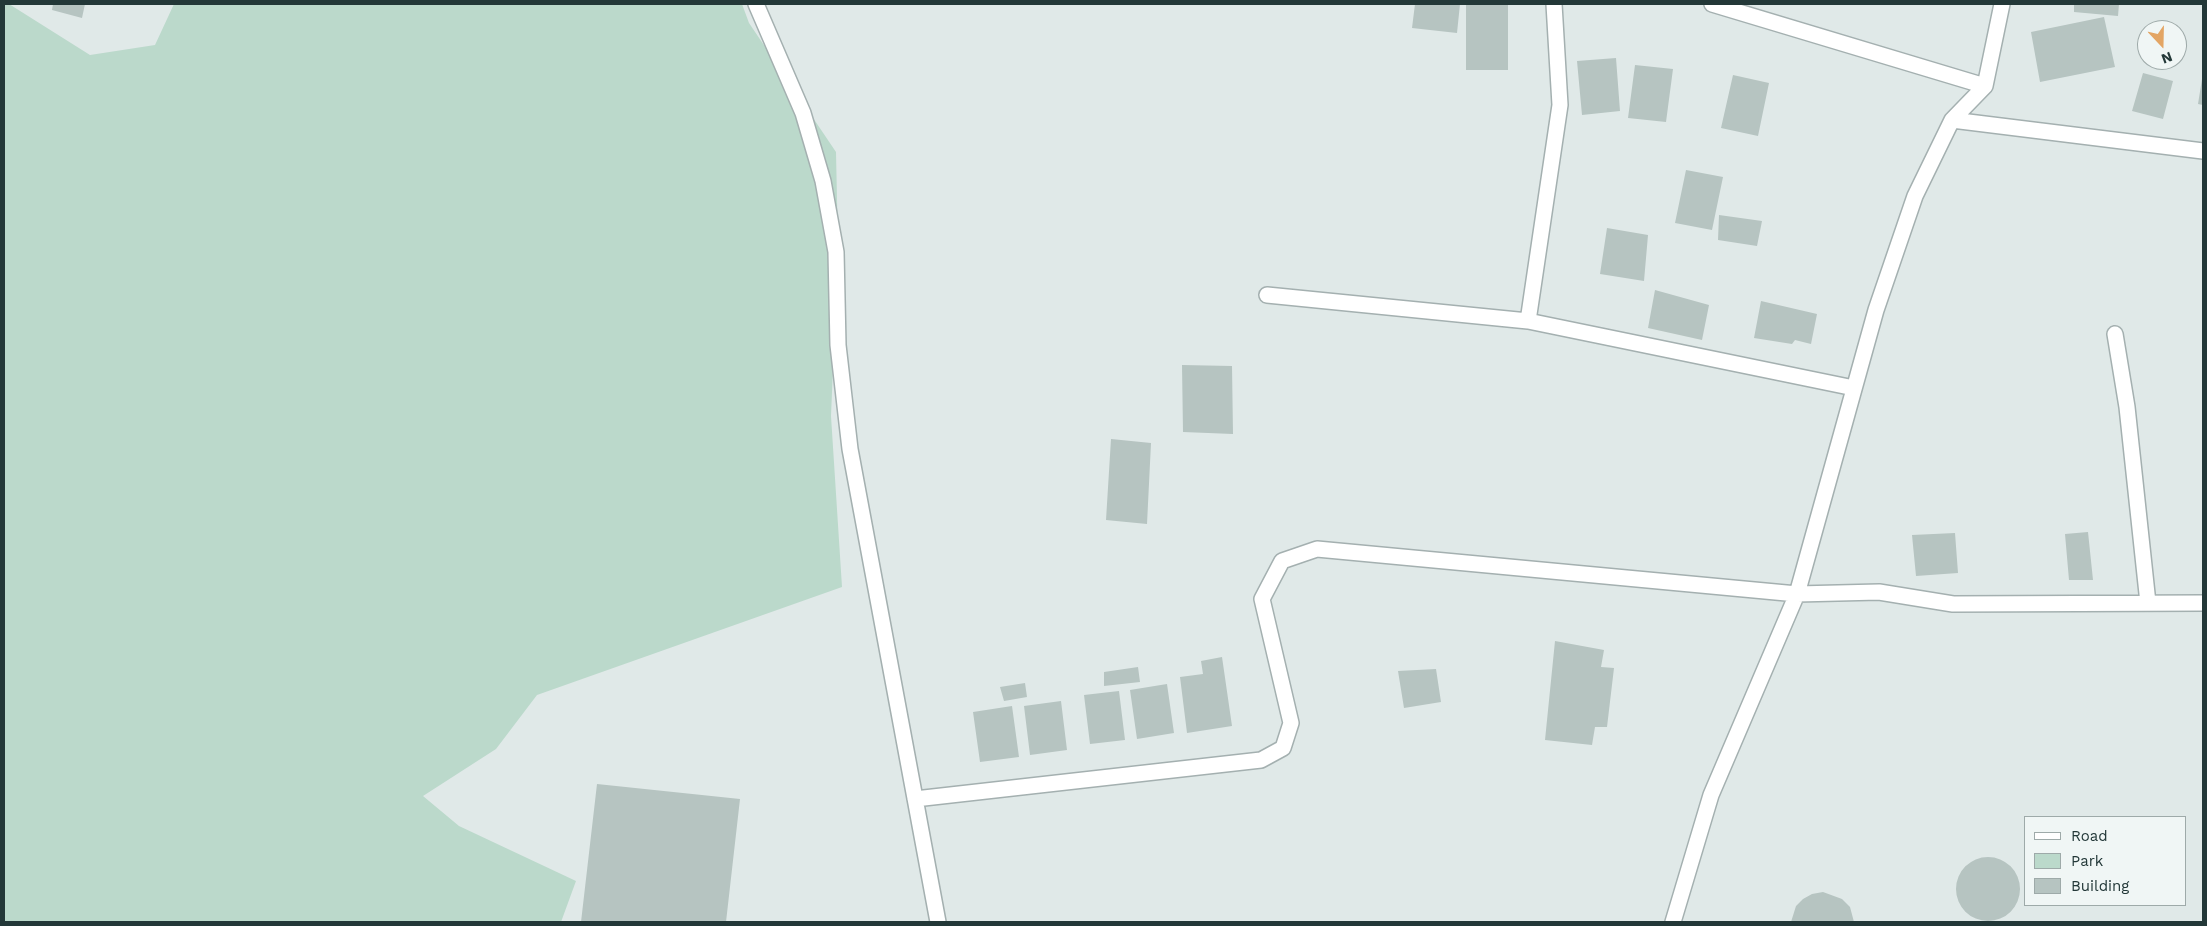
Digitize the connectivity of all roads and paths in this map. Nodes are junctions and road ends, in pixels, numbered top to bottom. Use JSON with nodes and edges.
{"nodes":[{"id":1,"x":756,"y":4,"type":"edge"},
{"id":2,"x":1554,"y":4,"type":"edge"},
{"id":3,"x":1712,"y":4,"type":"edge"},
{"id":4,"x":2002,"y":4,"type":"edge"},
{"id":5,"x":1985,"y":86,"type":"junction"},
{"id":6,"x":1952,"y":120,"type":"junction"},
{"id":7,"x":2203,"y":151,"type":"edge"},
{"id":8,"x":1266,"y":295,"type":"dead end"},
{"id":9,"x":1528,"y":321,"type":"junction"},
{"id":10,"x":2115,"y":334,"type":"dead end"},
{"id":11,"x":1854,"y":388,"type":"junction"},
{"id":12,"x":1797,"y":594,"type":"junction"},
{"id":13,"x":2148,"y":602,"type":"junction"},
{"id":14,"x":2203,"y":603,"type":"edge"},
{"id":15,"x":915,"y":799,"type":"junction"},
{"id":16,"x":938,"y":922,"type":"edge"},
{"id":17,"x":1673,"y":922,"type":"edge"}],
"edges":[{"from":1,"to":15,"type":"street"},
{"from":2,"to":9,"type":"street"},
{"from":3,"to":5,"type":"street"},
{"from":4,"to":5,"type":"street"},
{"from":5,"to":6,"type":"street"},
{"from":6,"to":7,"type":"street"},
{"from":6,"to":11,"type":"street"},
{"from":8,"to":9,"type":"street"},
{"from":9,"to":11,"type":"street"},
{"from":10,"to":13,"type":"street"},
{"from":11,"to":12,"type":"street"},
{"from":12,"to":13,"type":"street"},
{"from":12,"to":15,"type":"street"},
{"from":12,"to":17,"type":"street"},
{"from":13,"to":14,"type":"street"},
{"from":15,"to":16,"type":"street"}]}
